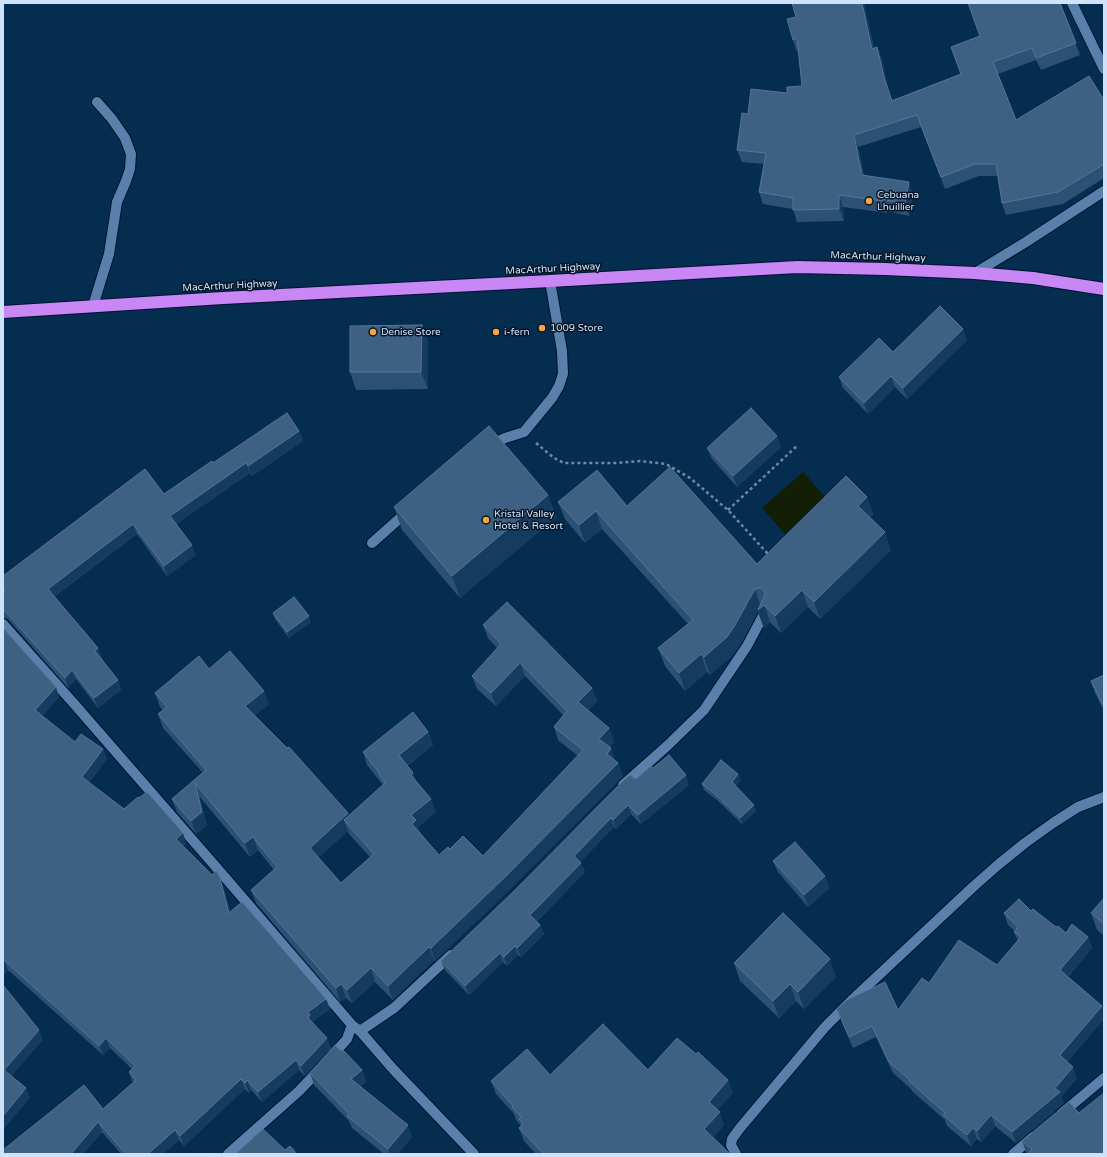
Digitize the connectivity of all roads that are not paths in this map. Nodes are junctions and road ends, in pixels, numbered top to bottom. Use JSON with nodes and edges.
{"nodes":[{"id":1,"x":1072,"y":3,"type":"edge"},
{"id":2,"x":1104,"y":69,"type":"edge"},
{"id":3,"x":97,"y":102,"type":"dead end"},
{"id":4,"x":1104,"y":191,"type":"edge"},
{"id":5,"x":975,"y":273,"type":"junction"},
{"id":6,"x":550,"y":281,"type":"junction"},
{"id":7,"x":1104,"y":289,"type":"edge"},
{"id":8,"x":93,"y":306,"type":"junction"},
{"id":9,"x":3,"y":312,"type":"edge"},
{"id":10,"x":480,"y":450,"type":"edge"},
{"id":11,"x":412,"y":507,"type":"edge"},
{"id":12,"x":372,"y":543,"type":"dead end"},
{"id":13,"x":765,"y":612,"type":"edge"},
{"id":14,"x":3,"y":624,"type":"edge"},
{"id":15,"x":615,"y":793,"type":"edge"},
{"id":16,"x":1104,"y":797,"type":"edge"},
{"id":17,"x":458,"y":949,"type":"edge"},
{"id":18,"x":356,"y":1028,"type":"junction"},
{"id":19,"x":1104,"y":1078,"type":"edge"},
{"id":20,"x":1054,"y":1120,"type":"edge"},
{"id":21,"x":1042,"y":1129,"type":"edge"},
{"id":22,"x":228,"y":1154,"type":"edge"},
{"id":23,"x":474,"y":1154,"type":"edge"},
{"id":24,"x":736,"y":1154,"type":"edge"},
{"id":25,"x":1013,"y":1154,"type":"edge"}],
"edges":[{"from":1,"to":2,"type":"street"},
{"from":3,"to":8,"type":"street"},
{"from":4,"to":5,"type":"street"},
{"from":5,"to":6,"type":"highway","name":"MacArthur Highway"},
{"from":5,"to":7,"type":"highway","name":"MacArthur Highway"},
{"from":6,"to":8,"type":"highway","name":"MacArthur Highway"},
{"from":6,"to":10,"type":"street"},
{"from":8,"to":9,"type":"highway","name":"MacArthur Highway"},
{"from":11,"to":12,"type":"street"},
{"from":13,"to":15,"type":"street"},
{"from":14,"to":18,"type":"street"},
{"from":16,"to":24,"type":"street"},
{"from":17,"to":18,"type":"street"},
{"from":18,"to":22,"type":"street"},
{"from":18,"to":23,"type":"street"},
{"from":19,"to":20,"type":"street"},
{"from":21,"to":25,"type":"street"}]}
